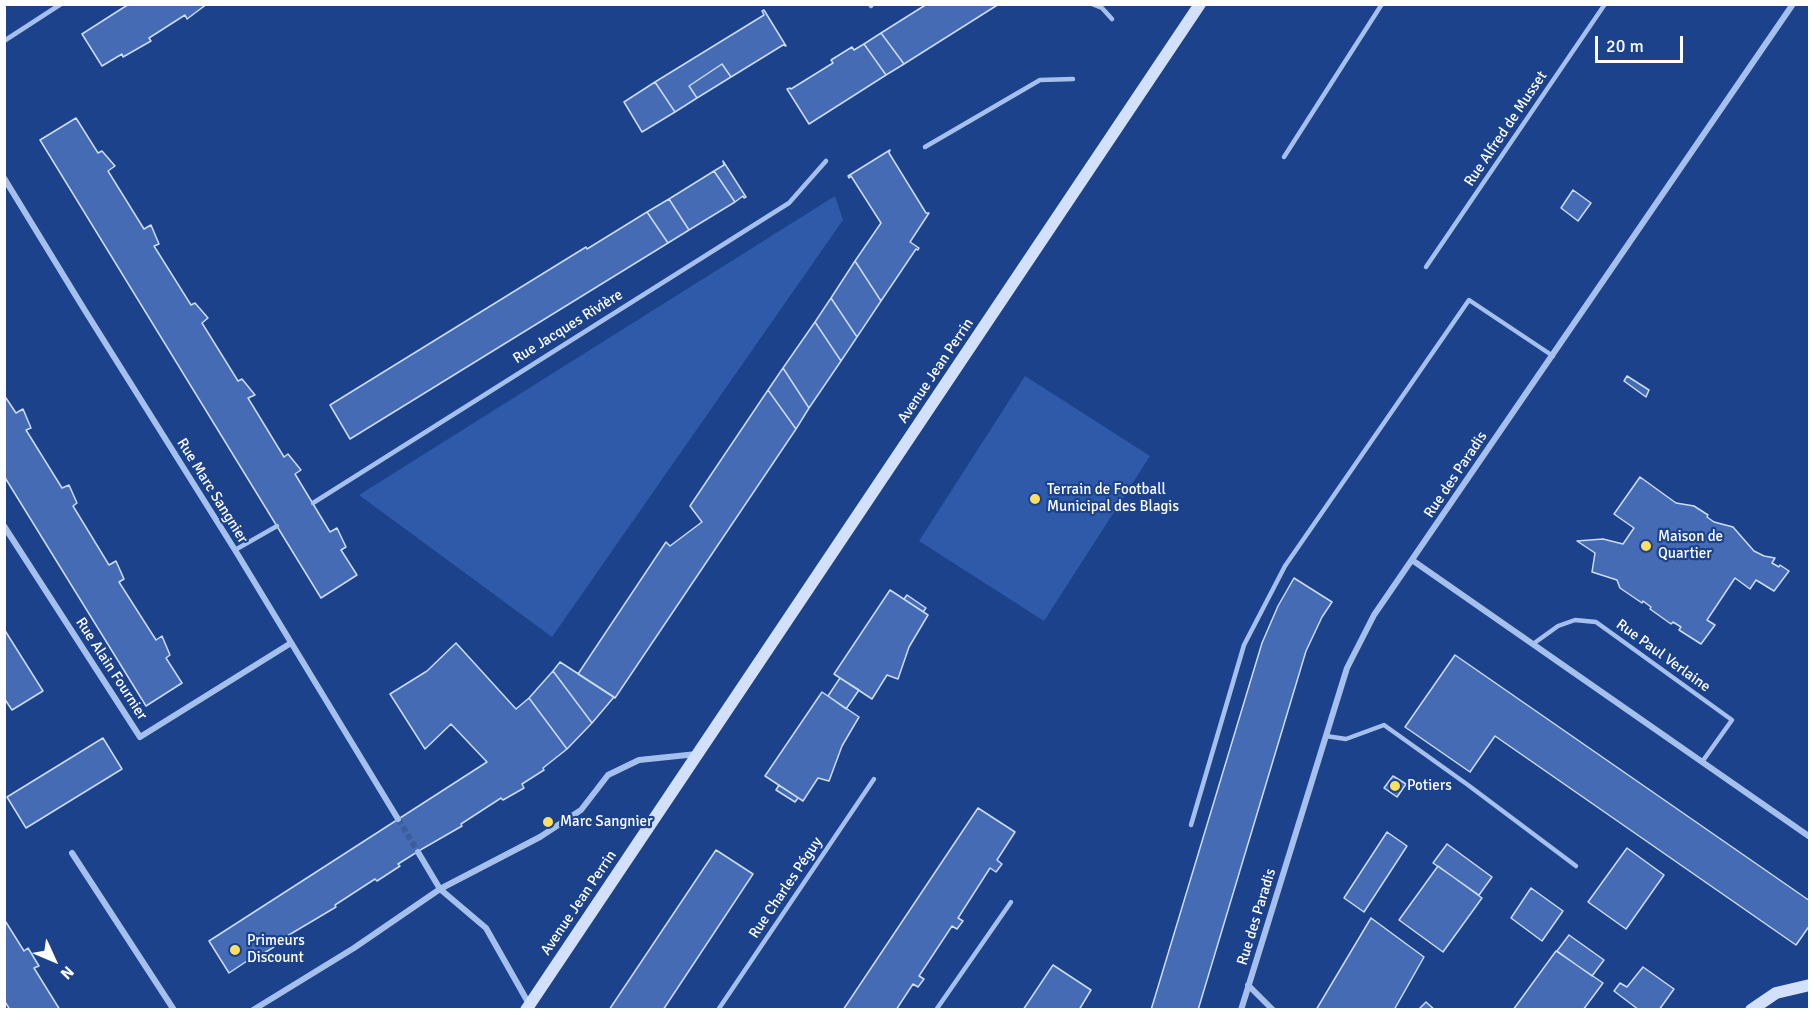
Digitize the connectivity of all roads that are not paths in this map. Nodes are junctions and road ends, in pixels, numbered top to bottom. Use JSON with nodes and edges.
{"nodes":[{"id":1,"x":61,"y":4,"type":"edge"},
{"id":2,"x":1092,"y":4,"type":"edge"},
{"id":3,"x":1200,"y":4,"type":"edge"},
{"id":4,"x":1382,"y":4,"type":"edge"},
{"id":5,"x":1605,"y":4,"type":"edge"},
{"id":6,"x":1793,"y":4,"type":"edge"},
{"id":7,"x":1112,"y":19,"type":"dead end"},
{"id":8,"x":4,"y":40,"type":"edge"},
{"id":9,"x":1073,"y":79,"type":"dead end"},
{"id":10,"x":925,"y":147,"type":"dead end"},
{"id":11,"x":1284,"y":157,"type":"dead end"},
{"id":12,"x":826,"y":161,"type":"dead end"},
{"id":13,"x":4,"y":178,"type":"edge"},
{"id":14,"x":1426,"y":267,"type":"dead end"},
{"id":15,"x":1552,"y":356,"type":"junction"},
{"id":16,"x":313,"y":503,"type":"dead end"},
{"id":17,"x":4,"y":526,"type":"edge"},
{"id":18,"x":277,"y":526,"type":"dead end"},
{"id":19,"x":236,"y":550,"type":"junction"},
{"id":20,"x":1412,"y":560,"type":"junction"},
{"id":21,"x":291,"y":643,"type":"junction"},
{"id":22,"x":1533,"y":644,"type":"junction"},
{"id":23,"x":1326,"y":736,"type":"junction"},
{"id":24,"x":698,"y":754,"type":"junction"},
{"id":25,"x":1702,"y":762,"type":"junction"},
{"id":26,"x":874,"y":779,"type":"dead end"},
{"id":27,"x":398,"y":819,"type":"tunnel mouth"},
{"id":28,"x":1191,"y":825,"type":"dead end"},
{"id":29,"x":1809,"y":837,"type":"edge"},
{"id":30,"x":418,"y":852,"type":"tunnel mouth"},
{"id":31,"x":72,"y":853,"type":"dead end"},
{"id":32,"x":1576,"y":866,"type":"dead end"},
{"id":33,"x":440,"y":889,"type":"junction"},
{"id":34,"x":1011,"y":902,"type":"dead end"},
{"id":35,"x":1809,"y":985,"type":"edge"},
{"id":36,"x":1248,"y":986,"type":"junction"},
{"id":37,"x":527,"y":1007,"type":"edge"},
{"id":38,"x":174,"y":1010,"type":"edge"},
{"id":39,"x":253,"y":1010,"type":"edge"},
{"id":40,"x":718,"y":1010,"type":"edge"},
{"id":41,"x":936,"y":1010,"type":"edge"},
{"id":42,"x":1241,"y":1010,"type":"edge"},
{"id":43,"x":1273,"y":1010,"type":"edge"},
{"id":44,"x":1751,"y":1010,"type":"edge"}],
"edges":[{"from":1,"to":8,"type":"lane"},
{"from":2,"to":7,"type":"lane"},
{"from":3,"to":24,"type":"main road","name":"Avenue Jean Perrin"},
{"from":4,"to":11,"type":"lane"},
{"from":5,"to":14,"type":"lane","name":"Rue Alfred de Musset"},
{"from":6,"to":15,"type":"street","name":"Rue des Paradis"},
{"from":9,"to":10,"type":"lane"},
{"from":12,"to":16,"type":"lane","name":"Rue Jacques Rivière"},
{"from":13,"to":19,"type":"street","name":"Rue Marc Sangnier"},
{"from":15,"to":20,"type":"street","name":"Rue des Paradis"},
{"from":15,"to":28,"type":"lane"},
{"from":17,"to":21,"type":"street","name":"Rue Alain Fournier"},
{"from":18,"to":19,"type":"lane"},
{"from":19,"to":21,"type":"street","name":"Rue Marc Sangnier"},
{"from":20,"to":22,"type":"street"},
{"from":20,"to":23,"type":"street","name":"Rue des Paradis"},
{"from":21,"to":27,"type":"street","name":"Rue Marc Sangnier"},
{"from":22,"to":25,"type":"street"},
{"from":22,"to":25,"type":"lane","name":"Rue Paul Verlaine"},
{"from":23,"to":32,"type":"lane"},
{"from":23,"to":36,"type":"street","name":"Rue des Paradis"},
{"from":24,"to":33,"type":"street"},
{"from":24,"to":37,"type":"main road","name":"Avenue Jean Perrin"},
{"from":25,"to":29,"type":"street"},
{"from":26,"to":40,"type":"lane","name":"Rue Charles Péguy"},
{"from":30,"to":33,"type":"street"},
{"from":31,"to":38,"type":"street"},
{"from":33,"to":37,"type":"street"},
{"from":33,"to":39,"type":"street"},
{"from":34,"to":41,"type":"lane"},
{"from":35,"to":44,"type":"main road"},
{"from":36,"to":42,"type":"street","name":"Rue des Paradis"},
{"from":36,"to":43,"type":"street"}]}
